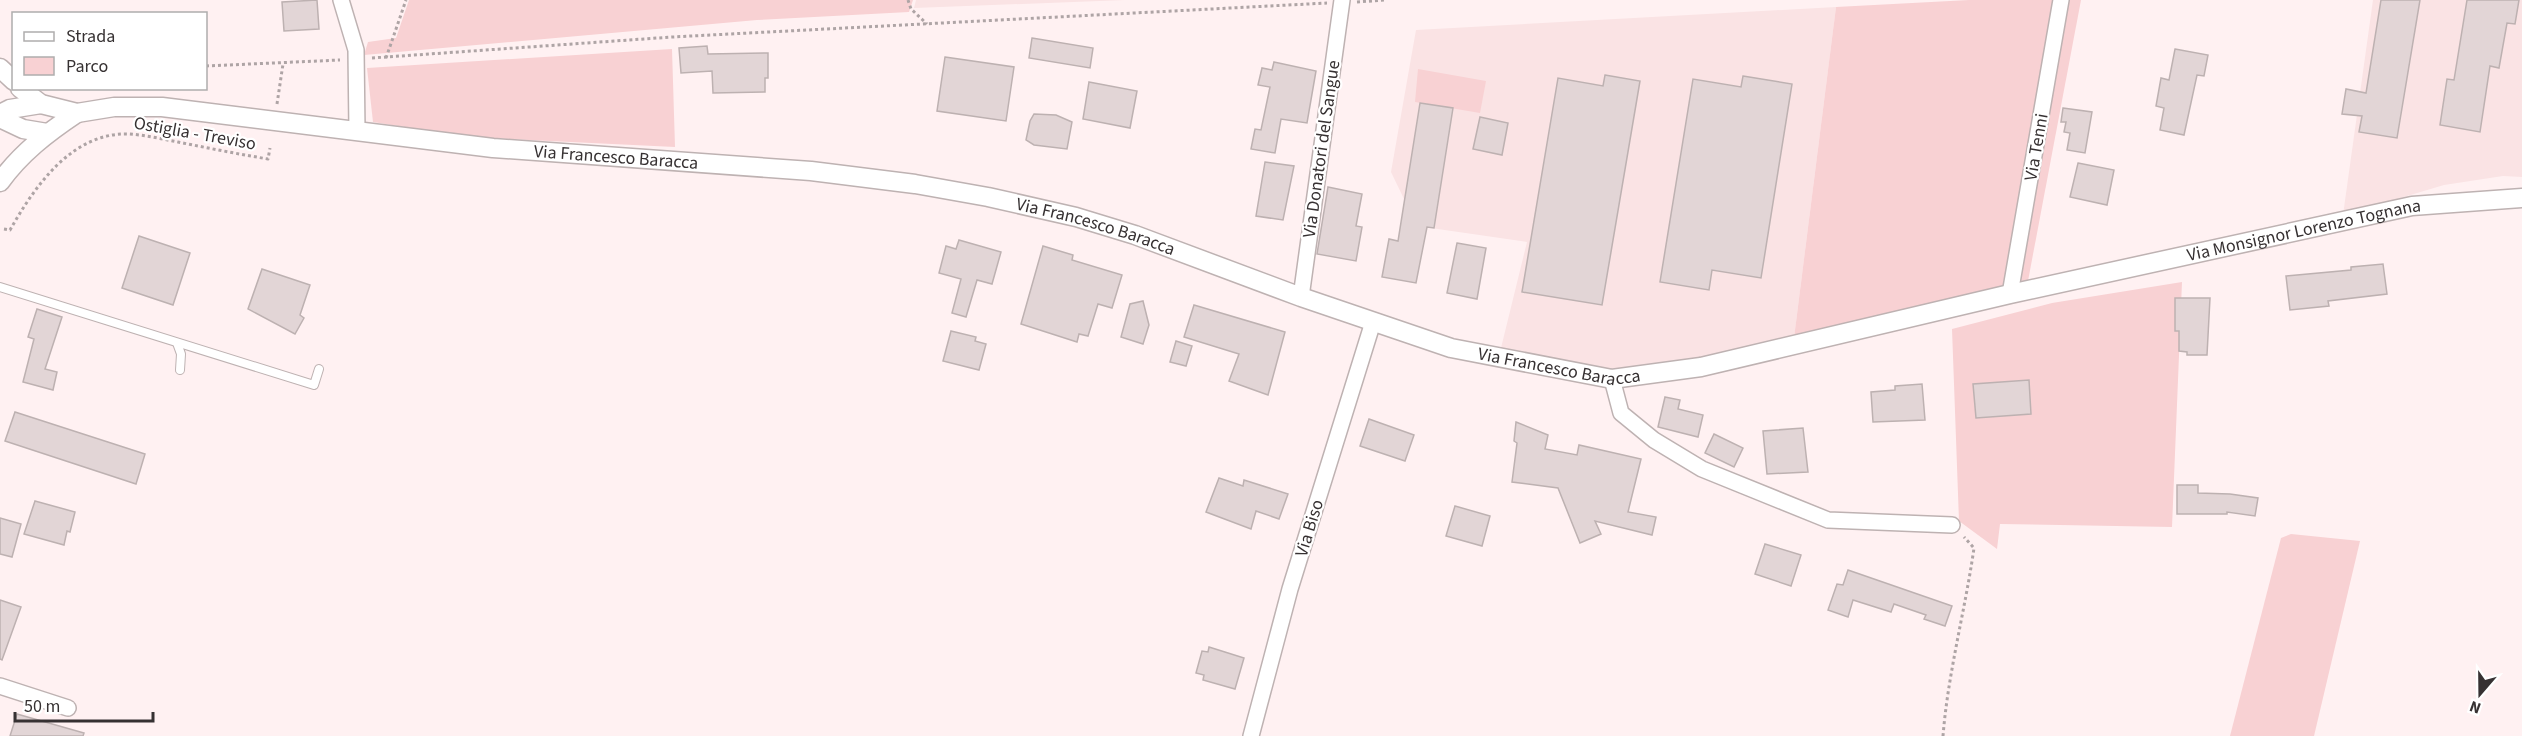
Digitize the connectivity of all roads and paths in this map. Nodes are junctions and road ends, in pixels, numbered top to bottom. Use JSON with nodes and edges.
{"nodes":[{"id":1,"x":341,"y":0,"type":"edge"},
{"id":2,"x":406,"y":0,"type":"edge"},
{"id":3,"x":909,"y":0,"type":"edge"},
{"id":4,"x":1385,"y":0,"type":"edge"},
{"id":5,"x":2061,"y":0,"type":"edge"},
{"id":6,"x":1342,"y":1,"type":"edge"},
{"id":7,"x":927,"y":24,"type":"junction"},
{"id":8,"x":371,"y":58,"type":"dead end"},
{"id":9,"x":386,"y":58,"type":"junction"},
{"id":10,"x":345,"y":60,"type":"dead end"},
{"id":11,"x":283,"y":64,"type":"junction"},
{"id":12,"x":207,"y":66,"type":"edge"},
{"id":13,"x":0,"y":68,"type":"edge"},
{"id":14,"x":12,"y":79,"type":"edge"},
{"id":15,"x":24,"y":90,"type":"edge"},
{"id":16,"x":41,"y":104,"type":"junction"},
{"id":17,"x":276,"y":105,"type":"dead end"},
{"id":18,"x":77,"y":113,"type":"junction"},
{"id":19,"x":0,"y":116,"type":"edge"},
{"id":20,"x":357,"y":131,"type":"junction"},
{"id":21,"x":47,"y":133,"type":"junction"},
{"id":22,"x":270,"y":148,"type":"dead end"},
{"id":23,"x":0,"y":182,"type":"edge"},
{"id":24,"x":2522,"y":198,"type":"edge"},
{"id":25,"x":4,"y":229,"type":"dead end"},
{"id":26,"x":2089,"y":278,"type":"joint"},
{"id":27,"x":0,"y":287,"type":"edge"},
{"id":28,"x":2010,"y":294,"type":"junction"},
{"id":29,"x":1301,"y":297,"type":"junction"},
{"id":30,"x":1373,"y":322,"type":"junction"},
{"id":31,"x":177,"y":343,"type":"junction"},
{"id":32,"x":319,"y":369,"type":"dead end"},
{"id":33,"x":180,"y":370,"type":"dead end"},
{"id":34,"x":1612,"y":379,"type":"junction"},
{"id":35,"x":1952,"y":525,"type":"joint"},
{"id":36,"x":0,"y":687,"type":"edge"},
{"id":37,"x":68,"y":708,"type":"dead end"},
{"id":38,"x":1251,"y":736,"type":"edge"},
{"id":39,"x":1943,"y":736,"type":"edge"}],
"edges":[{"from":1,"to":20,"type":"street"},
{"from":2,"to":9,"type":"path"},
{"from":3,"to":7,"type":"path"},
{"from":4,"to":6,"type":"path"},
{"from":5,"to":28,"type":"street","name":"Via Tenni"},
{"from":6,"to":7,"type":"path"},
{"from":6,"to":29,"type":"street","name":"Via Donatori del Sangue"},
{"from":7,"to":9,"type":"path"},
{"from":8,"to":9,"type":"path"},
{"from":10,"to":11,"type":"path"},
{"from":11,"to":12,"type":"path"},
{"from":11,"to":17,"type":"path"},
{"from":13,"to":14,"type":"street"},
{"from":15,"to":16,"type":"street","name":"Via Francesco Baracca"},
{"from":16,"to":18,"type":"street","name":"Via Francesco Baracca"},
{"from":16,"to":19,"type":"street","name":"Via Francesco Baracca"},
{"from":18,"to":20,"type":"street","name":"Via Francesco Baracca"},
{"from":18,"to":21,"type":"street","name":"Via Francesco Baracca"},
{"from":19,"to":21,"type":"street","name":"Via Francesco Baracca"},
{"from":20,"to":29,"type":"street","name":"Via Francesco Baracca"},
{"from":21,"to":23,"type":"street","name":"Via Francesco Baracca"},
{"from":22,"to":25,"type":"path","name":"Ostiglia - Treviso"},
{"from":24,"to":26,"type":"street","name":"Via Monsignor Lorenzo Tognana"},
{"from":26,"to":28,"type":"street","name":"Via Francesco Baracca"},
{"from":27,"to":31,"type":"lane"},
{"from":28,"to":34,"type":"street","name":"Via Francesco Baracca"},
{"from":29,"to":30,"type":"street","name":"Via Francesco Baracca"},
{"from":30,"to":34,"type":"street","name":"Via Francesco Baracca"},
{"from":30,"to":38,"type":"street","name":"Via Biso"},
{"from":31,"to":32,"type":"lane"},
{"from":31,"to":33,"type":"lane"},
{"from":34,"to":35,"type":"street","name":"Via Francesco Baracca"},
{"from":35,"to":39,"type":"path"},
{"from":36,"to":37,"type":"street"}]}
